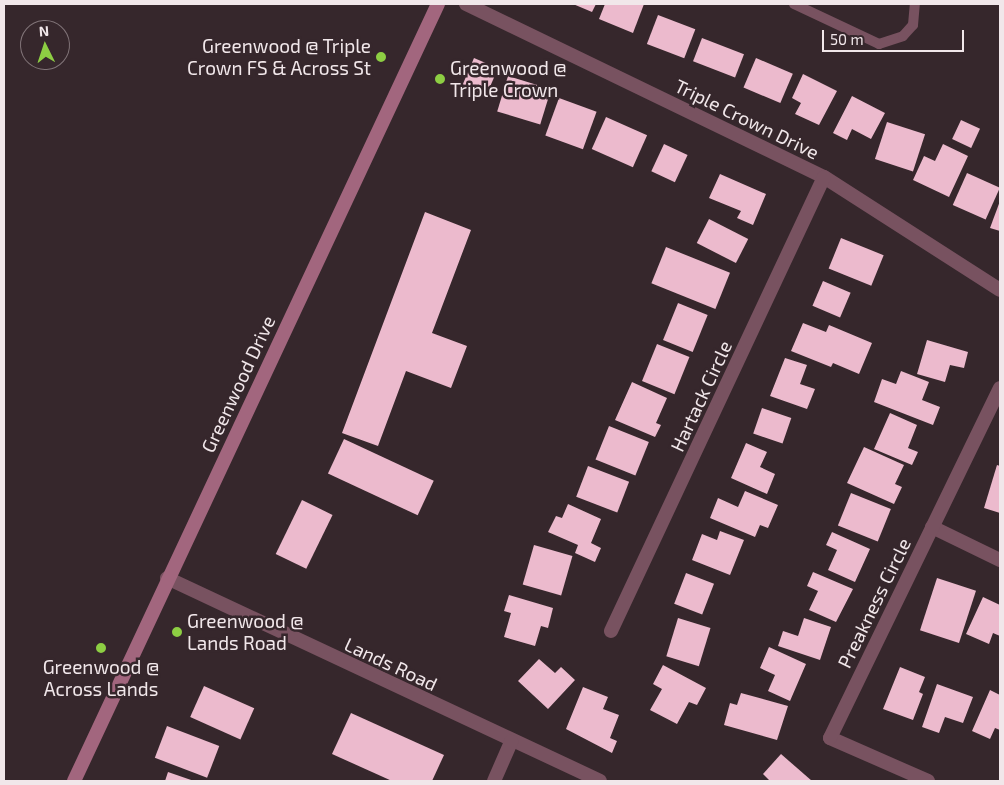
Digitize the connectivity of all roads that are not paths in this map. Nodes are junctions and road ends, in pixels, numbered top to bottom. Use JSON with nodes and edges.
{"nodes":[{"id":1,"x":438,"y":4,"type":"edge"},
{"id":2,"x":466,"y":4,"type":"edge"},
{"id":3,"x":794,"y":4,"type":"edge"},
{"id":4,"x":915,"y":4,"type":"edge"},
{"id":5,"x":824,"y":177,"type":"junction"},
{"id":6,"x":1000,"y":290,"type":"edge"},
{"id":7,"x":1000,"y":388,"type":"edge"},
{"id":8,"x":932,"y":527,"type":"junction"},
{"id":9,"x":1000,"y":560,"type":"edge"},
{"id":10,"x":167,"y":578,"type":"junction"},
{"id":11,"x":611,"y":631,"type":"dead end"},
{"id":12,"x":511,"y":742,"type":"junction"},
{"id":13,"x":74,"y":781,"type":"edge"},
{"id":14,"x":494,"y":781,"type":"edge"},
{"id":15,"x":600,"y":781,"type":"edge"},
{"id":16,"x":928,"y":781,"type":"edge"}],
"edges":[{"from":1,"to":10,"type":"main road","name":"Greenwood Drive"},
{"from":2,"to":5,"type":"street","name":"Triple Crown Drive"},
{"from":3,"to":4,"type":"lane"},
{"from":5,"to":6,"type":"street","name":"Triple Crown Drive"},
{"from":5,"to":11,"type":"street","name":"Hartack Circle"},
{"from":7,"to":8,"type":"street","name":"Preakness Circle"},
{"from":8,"to":9,"type":"street"},
{"from":8,"to":16,"type":"street","name":"Preakness Circle"},
{"from":10,"to":12,"type":"street","name":"Lands Road"},
{"from":10,"to":13,"type":"main road","name":"Greenwood Drive"},
{"from":12,"to":14,"type":"street"},
{"from":12,"to":15,"type":"street","name":"Lands Road"}]}
